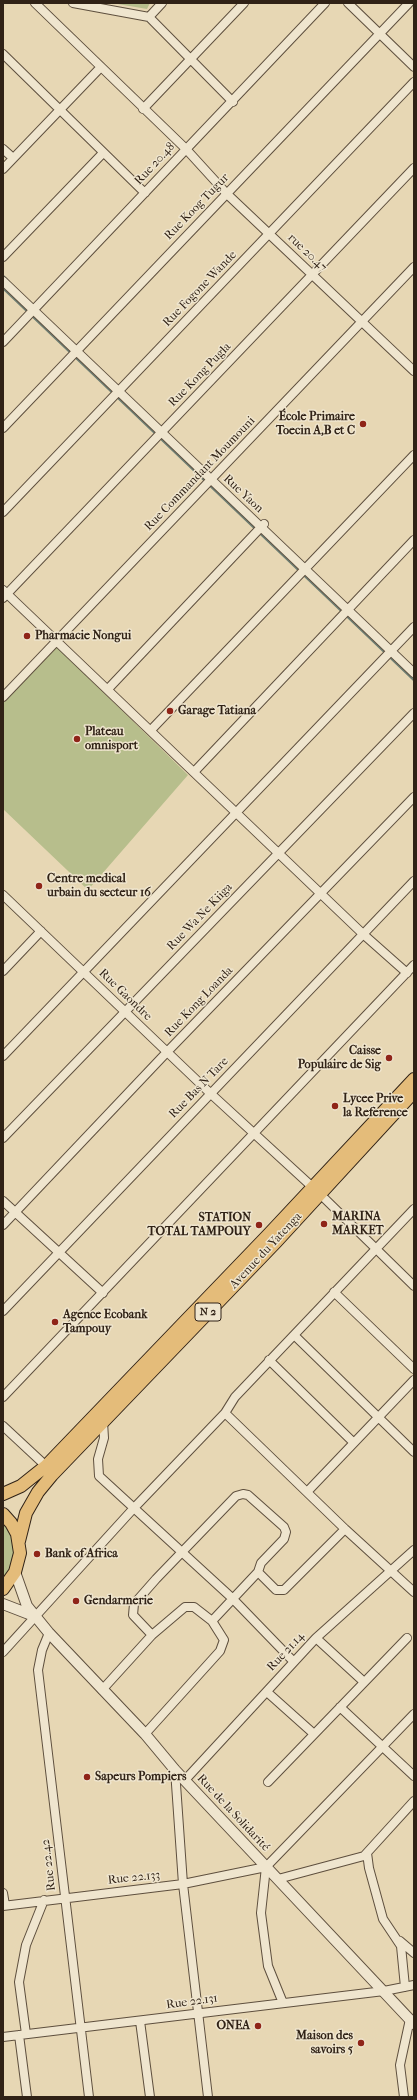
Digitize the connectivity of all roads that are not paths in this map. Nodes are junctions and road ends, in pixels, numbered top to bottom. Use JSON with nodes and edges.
{"nodes":[{"id":1,"x":35,"y":3,"type":"edge"},
{"id":2,"x":73,"y":3,"type":"edge"},
{"id":3,"x":162,"y":3,"type":"edge"},
{"id":4,"x":244,"y":3,"type":"edge"},
{"id":5,"x":326,"y":3,"type":"edge"},
{"id":6,"x":348,"y":3,"type":"edge"},
{"id":7,"x":409,"y":3,"type":"edge"},
{"id":8,"x":149,"y":17,"type":"junction"},
{"id":9,"x":380,"y":34,"type":"junction"},
{"id":10,"x":3,"y":54,"type":"edge"},
{"id":11,"x":190,"y":61,"type":"junction"},
{"id":12,"x":414,"y":67,"type":"edge"},
{"id":13,"x":100,"y":68,"type":"junction"},
{"id":14,"x":414,"y":82,"type":"edge"},
{"id":15,"x":233,"y":102,"type":"junction"},
{"id":16,"x":61,"y":109,"type":"junction"},
{"id":17,"x":143,"y":109,"type":"junction"},
{"id":18,"x":3,"y":149,"type":"edge"},
{"id":19,"x":186,"y":149,"type":"junction"},
{"id":20,"x":103,"y":153,"type":"junction"},
{"id":21,"x":13,"y":158,"type":"junction"},
{"id":22,"x":414,"y":168,"type":"edge"},
{"id":23,"x":3,"y":169,"type":"edge"},
{"id":24,"x":145,"y":193,"type":"junction"},
{"id":25,"x":227,"y":194,"type":"junction"},
{"id":26,"x":269,"y":233,"type":"junction"},
{"id":27,"x":3,"y":257,"type":"edge"},
{"id":28,"x":414,"y":267,"type":"edge"},
{"id":29,"x":312,"y":274,"type":"junction"},
{"id":30,"x":3,"y":281,"type":"edge"},
{"id":31,"x":33,"y":310,"type":"junction"},
{"id":32,"x":362,"y":322,"type":"junction"},
{"id":33,"x":3,"y":342,"type":"edge"},
{"id":34,"x":76,"y":351,"type":"junction"},
{"id":35,"x":414,"y":372,"type":"edge"},
{"id":36,"x":118,"y":392,"type":"junction"},
{"id":37,"x":3,"y":428,"type":"edge"},
{"id":38,"x":161,"y":432,"type":"junction"},
{"id":39,"x":414,"y":455,"type":"edge"},
{"id":40,"x":211,"y":480,"type":"junction"},
{"id":41,"x":3,"y":512,"type":"edge"},
{"id":42,"x":263,"y":526,"type":"junction"},
{"id":43,"x":414,"y":540,"type":"edge"},
{"id":44,"x":306,"y":570,"type":"junction"},
{"id":45,"x":4,"y":594,"type":"edge"},
{"id":46,"x":348,"y":610,"type":"junction"},
{"id":47,"x":414,"y":627,"type":"edge"},
{"id":48,"x":57,"y":640,"type":"junction"},
{"id":49,"x":392,"y":651,"type":"junction"},
{"id":50,"x":414,"y":673,"type":"edge"},
{"id":51,"x":108,"y":689,"type":"junction"},
{"id":52,"x":3,"y":697,"type":"edge"},
{"id":53,"x":414,"y":713,"type":"edge"},
{"id":54,"x":151,"y":730,"type":"junction"},
{"id":55,"x":194,"y":772,"type":"junction"},
{"id":56,"x":414,"y":797,"type":"edge"},
{"id":57,"x":236,"y":812,"type":"junction"},
{"id":58,"x":278,"y":853,"type":"junction"},
{"id":59,"x":414,"y":881,"type":"edge"},
{"id":60,"x":320,"y":893,"type":"junction"},
{"id":61,"x":3,"y":895,"type":"edge"},
{"id":62,"x":41,"y":931,"type":"junction"},
{"id":63,"x":363,"y":934,"type":"junction"},
{"id":64,"x":414,"y":965,"type":"edge"},
{"id":65,"x":3,"y":971,"type":"edge"},
{"id":66,"x":83,"y":972,"type":"junction"},
{"id":67,"x":407,"y":973,"type":"junction"},
{"id":68,"x":125,"y":1011,"type":"junction"},
{"id":69,"x":167,"y":1052,"type":"junction"},
{"id":70,"x":3,"y":1056,"type":"edge"},
{"id":71,"x":414,"y":1079,"type":"edge"},
{"id":72,"x":414,"y":1092,"type":"edge"},
{"id":73,"x":210,"y":1093,"type":"junction"},
{"id":74,"x":255,"y":1133,"type":"junction"},
{"id":75,"x":3,"y":1138,"type":"edge"},
{"id":76,"x":316,"y":1191,"type":"junction"},
{"id":77,"x":3,"y":1200,"type":"edge"},
{"id":78,"x":414,"y":1209,"type":"edge"},
{"id":79,"x":15,"y":1212,"type":"junction"},
{"id":80,"x":3,"y":1225,"type":"edge"},
{"id":81,"x":376,"y":1249,"type":"junction"},
{"id":82,"x":59,"y":1253,"type":"junction"},
{"id":83,"x":414,"y":1286,"type":"edge"},
{"id":84,"x":334,"y":1292,"type":"junction"},
{"id":85,"x":103,"y":1293,"type":"junction"},
{"id":86,"x":3,"y":1311,"type":"edge"},
{"id":87,"x":294,"y":1335,"type":"junction"},
{"id":88,"x":269,"y":1360,"type":"junction"},
{"id":89,"x":414,"y":1369,"type":"edge"},
{"id":90,"x":414,"y":1380,"type":"edge"},
{"id":91,"x":128,"y":1388,"type":"junction"},
{"id":92,"x":3,"y":1397,"type":"edge"},
{"id":93,"x":225,"y":1413,"type":"junction"},
{"id":94,"x":378,"y":1417,"type":"junction"},
{"id":95,"x":103,"y":1422,"type":"junction"},
{"id":96,"x":3,"y":1426,"type":"edge"},
{"id":97,"x":353,"y":1442,"type":"junction"},
{"id":98,"x":414,"y":1452,"type":"edge"},
{"id":99,"x":46,"y":1466,"type":"junction"},
{"id":100,"x":307,"y":1492,"type":"junction"},
{"id":101,"x":3,"y":1494,"type":"edge"},
{"id":102,"x":133,"y":1509,"type":"junction"},
{"id":103,"x":3,"y":1514,"type":"edge"},
{"id":104,"x":345,"y":1529,"type":"junction"},
{"id":105,"x":19,"y":1541,"type":"junction"},
{"id":106,"x":414,"y":1550,"type":"edge"},
{"id":107,"x":182,"y":1553,"type":"junction"},
{"id":108,"x":391,"y":1570,"type":"junction"},
{"id":109,"x":15,"y":1572,"type":"junction"},
{"id":110,"x":258,"y":1572,"type":"junction"},
{"id":111,"x":3,"y":1590,"type":"edge"},
{"id":112,"x":414,"y":1592,"type":"edge"},
{"id":113,"x":232,"y":1598,"type":"junction"},
{"id":114,"x":3,"y":1604,"type":"edge"},
{"id":115,"x":36,"y":1617,"type":"junction"},
{"id":116,"x":212,"y":1622,"type":"junction"},
{"id":117,"x":50,"y":1633,"type":"junction"},
{"id":118,"x":152,"y":1635,"type":"junction"},
{"id":119,"x":316,"y":1638,"type":"junction"},
{"id":120,"x":407,"y":1638,"type":"dead end"},
{"id":121,"x":3,"y":1652,"type":"edge"},
{"id":122,"x":294,"y":1661,"type":"junction"},
{"id":123,"x":364,"y":1682,"type":"junction"},
{"id":124,"x":102,"y":1690,"type":"junction"},
{"id":125,"x":267,"y":1692,"type":"junction"},
{"id":126,"x":340,"y":1707,"type":"junction"},
{"id":127,"x":414,"y":1714,"type":"edge"},
{"id":128,"x":145,"y":1734,"type":"junction"},
{"id":129,"x":314,"y":1734,"type":"junction"},
{"id":130,"x":383,"y":1747,"type":"junction"},
{"id":131,"x":175,"y":1770,"type":"junction"},
{"id":132,"x":414,"y":1776,"type":"edge"},
{"id":133,"x":185,"y":1780,"type":"junction"},
{"id":134,"x":268,"y":1782,"type":"dead end"},
{"id":135,"x":414,"y":1801,"type":"edge"},
{"id":136,"x":367,"y":1853,"type":"junction"},
{"id":137,"x":266,"y":1867,"type":"junction"},
{"id":138,"x":278,"y":1879,"type":"junction"},
{"id":139,"x":184,"y":1884,"type":"junction"},
{"id":140,"x":3,"y":1893,"type":"edge"},
{"id":141,"x":65,"y":1898,"type":"junction"},
{"id":142,"x":44,"y":1900,"type":"junction"},
{"id":143,"x":4,"y":1906,"type":"edge"},
{"id":144,"x":399,"y":1941,"type":"junction"},
{"id":145,"x":414,"y":1953,"type":"edge"},
{"id":146,"x":414,"y":1985,"type":"edge"},
{"id":147,"x":405,"y":1987,"type":"junction"},
{"id":148,"x":384,"y":1991,"type":"junction"},
{"id":149,"x":283,"y":2003,"type":"junction"},
{"id":150,"x":198,"y":2013,"type":"junction"},
{"id":151,"x":140,"y":2022,"type":"junction"},
{"id":152,"x":412,"y":2022,"type":"edge"},
{"id":153,"x":82,"y":2028,"type":"junction"},
{"id":154,"x":23,"y":2035,"type":"junction"},
{"id":155,"x":3,"y":2037,"type":"edge"},
{"id":156,"x":27,"y":2097,"type":"edge"},
{"id":157,"x":89,"y":2097,"type":"edge"},
{"id":158,"x":150,"y":2097,"type":"edge"},
{"id":159,"x":208,"y":2097,"type":"edge"},
{"id":160,"x":404,"y":2097,"type":"edge"}],
"edges":[{"from":1,"to":13,"type":"street","name":"rue 20.47"},
{"from":2,"to":8,"type":"street"},
{"from":3,"to":8,"type":"street"},
{"from":4,"to":11,"type":"street"},
{"from":5,"to":15,"type":"street","name":"Rue 20.48"},
{"from":6,"to":9,"type":"street"},
{"from":7,"to":9,"type":"street","name":"Rue Koog Tugur"},
{"from":8,"to":11,"type":"street"},
{"from":9,"to":12,"type":"street"},
{"from":9,"to":25,"type":"street","name":"Rue Koog Tugur"},
{"from":10,"to":16,"type":"street"},
{"from":11,"to":15,"type":"street"},
{"from":11,"to":17,"type":"street"},
{"from":13,"to":16,"type":"street"},
{"from":13,"to":17,"type":"street","name":"rue 20.47"},
{"from":14,"to":26,"type":"street","name":"Rue Fogone Wande"},
{"from":15,"to":19,"type":"street","name":"Rue 20.48"},
{"from":16,"to":20,"type":"street"},
{"from":16,"to":21,"type":"street"},
{"from":17,"to":19,"type":"street","name":"rue 20.47"},
{"from":18,"to":21,"type":"street"},
{"from":19,"to":24,"type":"street","name":"Rue 20.48"},
{"from":19,"to":25,"type":"street","name":"rue 20.47"},
{"from":20,"to":24,"type":"street"},
{"from":20,"to":27,"type":"street"},
{"from":21,"to":23,"type":"street"},
{"from":22,"to":29,"type":"street","name":"Rue Kong Pugla"},
{"from":24,"to":31,"type":"street","name":"Rue 20.48"},
{"from":25,"to":26,"type":"street","name":"rue 20.47"},
{"from":25,"to":34,"type":"street","name":"Rue Koog Tugur"},
{"from":26,"to":29,"type":"street","name":"rue 20.47"},
{"from":26,"to":36,"type":"street","name":"Rue Fogone Wande"},
{"from":28,"to":32,"type":"street","name":"Rue Commandant Moumouni"},
{"from":29,"to":32,"type":"street","name":"rue 20.47"},
{"from":29,"to":38,"type":"street","name":"Rue Kong Pugla"},
{"from":30,"to":31,"type":"street","name":"Rue Yaon"},
{"from":31,"to":33,"type":"street","name":"Rue 20.48"},
{"from":31,"to":34,"type":"street","name":"Rue Yaon"},
{"from":32,"to":35,"type":"street","name":"rue 20.47"},
{"from":32,"to":40,"type":"street","name":"Rue Commandant Moumouni"},
{"from":34,"to":36,"type":"street","name":"Rue Yaon"},
{"from":34,"to":37,"type":"street","name":"Rue Koog Tugur"},
{"from":36,"to":38,"type":"street","name":"Rue Yaon"},
{"from":36,"to":41,"type":"street","name":"Rue Fogone Wande"},
{"from":38,"to":40,"type":"street","name":"Rue Yaon"},
{"from":38,"to":45,"type":"street","name":"Rue Kong Pugla"},
{"from":39,"to":44,"type":"street"},
{"from":40,"to":42,"type":"street","name":"Rue Yaon"},
{"from":40,"to":48,"type":"street","name":"Rue Commandant Moumouni"},
{"from":42,"to":44,"type":"street","name":"Rue Yaon"},
{"from":42,"to":51,"type":"street"},
{"from":43,"to":46,"type":"street"},
{"from":44,"to":46,"type":"street","name":"Rue Yaon"},
{"from":44,"to":54,"type":"street"},
{"from":45,"to":48,"type":"street"},
{"from":46,"to":49,"type":"street","name":"Rue Yaon"},
{"from":46,"to":55,"type":"street"},
{"from":47,"to":49,"type":"street"},
{"from":48,"to":51,"type":"street"},
{"from":48,"to":52,"type":"street","name":"Rue Commandant Moumouni"},
{"from":49,"to":50,"type":"street","name":"Rue Yaon"},
{"from":49,"to":57,"type":"street"},
{"from":51,"to":54,"type":"street"},
{"from":53,"to":58,"type":"street","name":"Rue Wa Ne Kiiga"},
{"from":54,"to":55,"type":"street"},
{"from":55,"to":57,"type":"street"},
{"from":56,"to":60,"type":"street","name":"Rue Kong Loanda"},
{"from":57,"to":58,"type":"street"},
{"from":57,"to":66,"type":"street"},
{"from":58,"to":60,"type":"street"},
{"from":58,"to":68,"type":"street","name":"Rue Wa Ne Kiiga"},
{"from":59,"to":63,"type":"street","name":"Rue Bas N Tare"},
{"from":60,"to":63,"type":"street"},
{"from":60,"to":69,"type":"street","name":"Rue Kong Loanda"},
{"from":61,"to":62,"type":"street","name":"Rue Gaondre"},
{"from":62,"to":65,"type":"street"},
{"from":62,"to":66,"type":"street","name":"Rue Gaondre"},
{"from":63,"to":67,"type":"street"},
{"from":63,"to":73,"type":"street","name":"Rue Bas N Tare"},
{"from":64,"to":67,"type":"street"},
{"from":66,"to":68,"type":"street","name":"Rue Gaondre"},
{"from":66,"to":70,"type":"street"},
{"from":67,"to":74,"type":"street"},
{"from":68,"to":69,"type":"street","name":"Rue Gaondre"},
{"from":68,"to":75,"type":"street","name":"Rue Wa Ne Kiiga"},
{"from":69,"to":73,"type":"street","name":"Rue Gaondre"},
{"from":69,"to":79,"type":"street","name":"Rue Kong Loanda"},
{"from":71,"to":76,"type":"main road","name":"Avenue du Yatenga","number":"N 2"},
{"from":72,"to":76,"type":"main road","name":"Avenue du Yatenga","number":"N 2"},
{"from":73,"to":74,"type":"street","name":"Rue Gaondre"},
{"from":73,"to":82,"type":"street","name":"Rue Bas N Tare"},
{"from":74,"to":76,"type":"street","name":"Rue Gaondre"},
{"from":74,"to":85,"type":"street"},
{"from":76,"to":81,"type":"street","name":"Rue Gaondre"},
{"from":76,"to":91,"type":"main road","name":"Avenue du Yatenga","number":"N 2"},
{"from":77,"to":79,"type":"street"},
{"from":78,"to":81,"type":"street"},
{"from":79,"to":80,"type":"street","name":"Rue Kong Loanda"},
{"from":79,"to":82,"type":"street"},
{"from":81,"to":83,"type":"street","name":"Rue Gaondre"},
{"from":81,"to":84,"type":"street"},
{"from":82,"to":85,"type":"street"},
{"from":82,"to":86,"type":"street","name":"Rue Bas N Tare"},
{"from":84,"to":87,"type":"street"},
{"from":84,"to":89,"type":"street"},
{"from":85,"to":92,"type":"street"},
{"from":87,"to":88,"type":"street"},
{"from":87,"to":94,"type":"street"},
{"from":88,"to":93,"type":"street"},
{"from":88,"to":97,"type":"street"},
{"from":90,"to":94,"type":"street"},
{"from":91,"to":95,"type":"main road","name":"Avenue du Yatenga","number":"N 2"},
{"from":91,"to":99,"type":"main road","name":"Avenue du Yatenga","number":"N 2"},
{"from":93,"to":100,"type":"street"},
{"from":93,"to":102,"type":"street"},
{"from":94,"to":97,"type":"street"},
{"from":94,"to":98,"type":"street"},
{"from":95,"to":102,"type":"street"},
{"from":95,"to":105,"type":"main road","name":"Avenue du Yatenga","number":"N 2"},
{"from":96,"to":99,"type":"street"},
{"from":97,"to":100,"type":"street"},
{"from":99,"to":101,"type":"main road","name":"Avenue du Yatenga","number":"N 2"},
{"from":100,"to":104,"type":"street"},
{"from":102,"to":107,"type":"street"},
{"from":102,"to":115,"type":"street"},
{"from":103,"to":105,"type":"main road","number":"N 2"},
{"from":104,"to":108,"type":"street"},
{"from":104,"to":110,"type":"street"},
{"from":105,"to":109,"type":"main road","number":"N 2"},
{"from":106,"to":108,"type":"street","name":"Rue 21.14"},
{"from":107,"to":110,"type":"street"},
{"from":107,"to":113,"type":"street"},
{"from":107,"to":118,"type":"street"},
{"from":108,"to":112,"type":"street"},
{"from":108,"to":119,"type":"street","name":"Rue 21.14"},
{"from":109,"to":111,"type":"main road","number":"N 2"},
{"from":109,"to":115,"type":"street","name":"Rue de la Solidarité"},
{"from":110,"to":113,"type":"street"},
{"from":113,"to":116,"type":"street"},
{"from":113,"to":122,"type":"street"},
{"from":114,"to":115,"type":"street","name":"Rue de la Solidarité"},
{"from":115,"to":117,"type":"street","name":"Rue de la Solidarité"},
{"from":115,"to":121,"type":"street"},
{"from":116,"to":118,"type":"street"},
{"from":116,"to":128,"type":"street"},
{"from":117,"to":124,"type":"street","name":"Rue de la Solidarité"},
{"from":117,"to":141,"type":"street","name":"Rue 22.42"},
{"from":118,"to":124,"type":"street"},
{"from":119,"to":122,"type":"street","name":"Rue 21.14"},
{"from":119,"to":123,"type":"street"},
{"from":120,"to":123,"type":"street"},
{"from":122,"to":125,"type":"street","name":"Rue 21.14"},
{"from":123,"to":126,"type":"street"},
{"from":124,"to":128,"type":"street","name":"Rue de la Solidarité"},
{"from":125,"to":129,"type":"street"},
{"from":125,"to":133,"type":"street","name":"Rue 21.14"},
{"from":126,"to":129,"type":"street"},
{"from":126,"to":130,"type":"street"},
{"from":127,"to":130,"type":"street"},
{"from":128,"to":131,"type":"street","name":"Rue de la Solidarité"},
{"from":129,"to":134,"type":"street"},
{"from":130,"to":132,"type":"street"},
{"from":130,"to":137,"type":"street"},
{"from":131,"to":133,"type":"street","name":"Rue de la Solidarité"},
{"from":131,"to":139,"type":"street"},
{"from":133,"to":137,"type":"street","name":"Rue de la Solidarité"},
{"from":135,"to":136,"type":"street"},
{"from":136,"to":138,"type":"street"},
{"from":136,"to":144,"type":"street"},
{"from":137,"to":138,"type":"street","name":"Rue de la Solidarité"},
{"from":137,"to":139,"type":"street","name":"Rue 22.133"},
{"from":137,"to":149,"type":"street"},
{"from":138,"to":148,"type":"street","name":"Rue de la Solidarité"},
{"from":139,"to":141,"type":"street","name":"Rue 22.133"},
{"from":139,"to":150,"type":"street"},
{"from":140,"to":143,"type":"street"},
{"from":141,"to":142,"type":"street","name":"Rue 22.133"},
{"from":141,"to":153,"type":"street","name":"Rue 22.42"},
{"from":142,"to":143,"type":"street","name":"Rue 22.133"},
{"from":142,"to":154,"type":"street"},
{"from":144,"to":145,"type":"street"},
{"from":144,"to":147,"type":"street"},
{"from":146,"to":147,"type":"street","name":"Rue 22.131"},
{"from":147,"to":148,"type":"street","name":"Rue 22.131"},
{"from":148,"to":149,"type":"street","name":"Rue 22.131"},
{"from":148,"to":152,"type":"street","name":"Rue de la Solidarité"},
{"from":149,"to":150,"type":"street","name":"Rue 22.131"},
{"from":150,"to":151,"type":"street","name":"Rue 22.131"},
{"from":150,"to":159,"type":"street"},
{"from":151,"to":153,"type":"street","name":"Rue 22.131"},
{"from":151,"to":158,"type":"street"},
{"from":152,"to":160,"type":"street"},
{"from":153,"to":154,"type":"street","name":"Rue 22.131"},
{"from":153,"to":157,"type":"street","name":"Rue 22.42"},
{"from":154,"to":155,"type":"street","name":"Rue 22.131"},
{"from":154,"to":156,"type":"street"}]}
